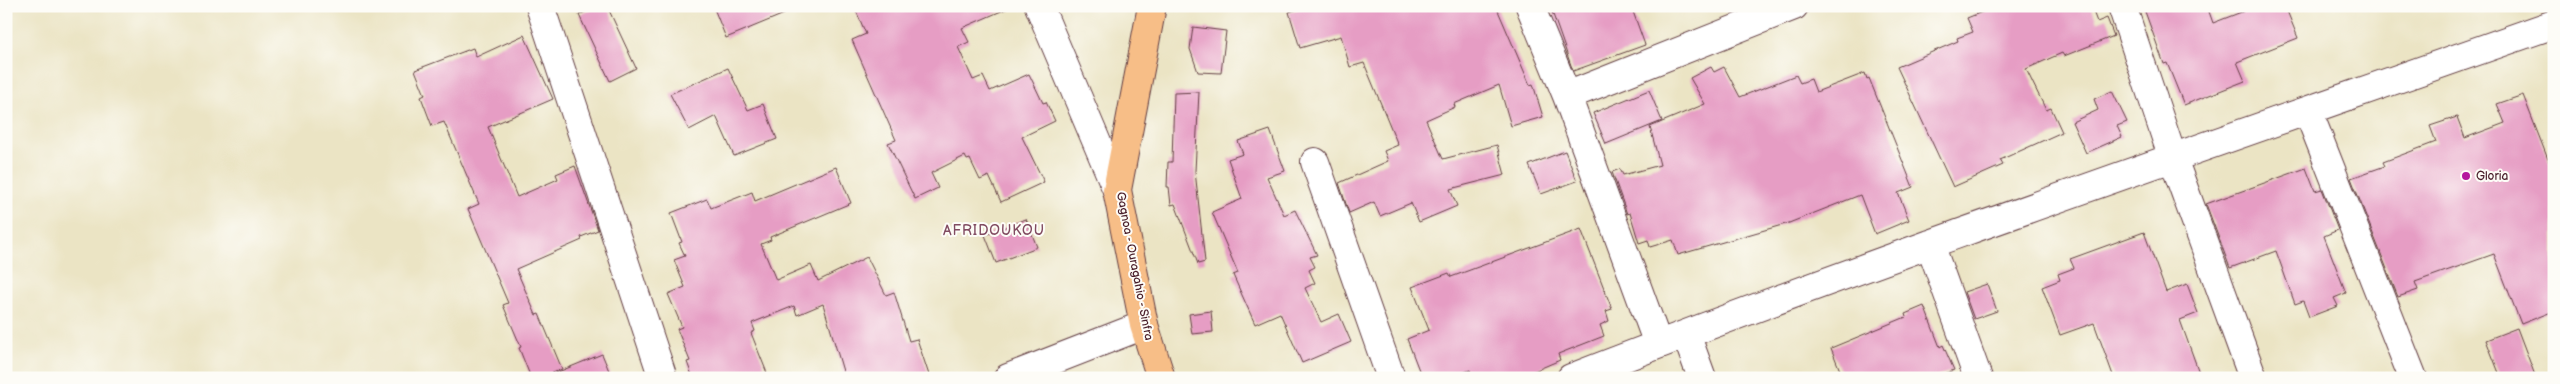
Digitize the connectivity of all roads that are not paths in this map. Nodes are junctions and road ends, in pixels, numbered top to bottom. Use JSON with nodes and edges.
{"nodes":[{"id":1,"x":540,"y":6,"type":"edge"},
{"id":2,"x":1039,"y":6,"type":"edge"},
{"id":3,"x":1152,"y":6,"type":"edge"},
{"id":4,"x":1530,"y":6,"type":"edge"},
{"id":5,"x":1794,"y":6,"type":"edge"},
{"id":6,"x":2122,"y":6,"type":"edge"},
{"id":7,"x":2554,"y":24,"type":"edge"},
{"id":8,"x":1567,"y":96,"type":"junction"},
{"id":9,"x":2308,"y":111,"type":"junction"},
{"id":10,"x":2172,"y":156,"type":"junction"},
{"id":11,"x":1315,"y":162,"type":"dead end"},
{"id":12,"x":1117,"y":190,"type":"junction"},
{"id":13,"x":1930,"y":244,"type":"junction"},
{"id":14,"x":1144,"y":325,"type":"junction"},
{"id":15,"x":1686,"y":334,"type":"junction"},
{"id":16,"x":1658,"y":344,"type":"junction"},
{"id":17,"x":663,"y":378,"type":"edge"},
{"id":18,"x":1008,"y":378,"type":"edge"},
{"id":19,"x":1161,"y":378,"type":"edge"},
{"id":20,"x":1391,"y":378,"type":"edge"},
{"id":21,"x":1571,"y":378,"type":"edge"},
{"id":22,"x":1702,"y":378,"type":"edge"},
{"id":23,"x":1978,"y":378,"type":"edge"},
{"id":24,"x":2253,"y":378,"type":"edge"},
{"id":25,"x":2413,"y":378,"type":"edge"}],
"edges":[{"from":1,"to":17,"type":"street"},
{"from":2,"to":12,"type":"street"},
{"from":3,"to":12,"type":"main road","name":"Gagnoa - Ouragahio - Sinfra"},
{"from":4,"to":8,"type":"street"},
{"from":5,"to":8,"type":"street"},
{"from":6,"to":10,"type":"street"},
{"from":7,"to":9,"type":"street"},
{"from":8,"to":16,"type":"street"},
{"from":9,"to":10,"type":"street"},
{"from":9,"to":25,"type":"street"},
{"from":10,"to":13,"type":"street"},
{"from":10,"to":24,"type":"street"},
{"from":11,"to":20,"type":"street"},
{"from":12,"to":14,"type":"main road","name":"Gagnoa - Ouragahio - Sinfra"},
{"from":13,"to":15,"type":"street"},
{"from":13,"to":23,"type":"street"},
{"from":14,"to":18,"type":"street"},
{"from":14,"to":19,"type":"main road","name":"Gagnoa - Ouragahio - Sinfra"},
{"from":15,"to":16,"type":"street"},
{"from":15,"to":22,"type":"street"},
{"from":16,"to":21,"type":"street"}]}
